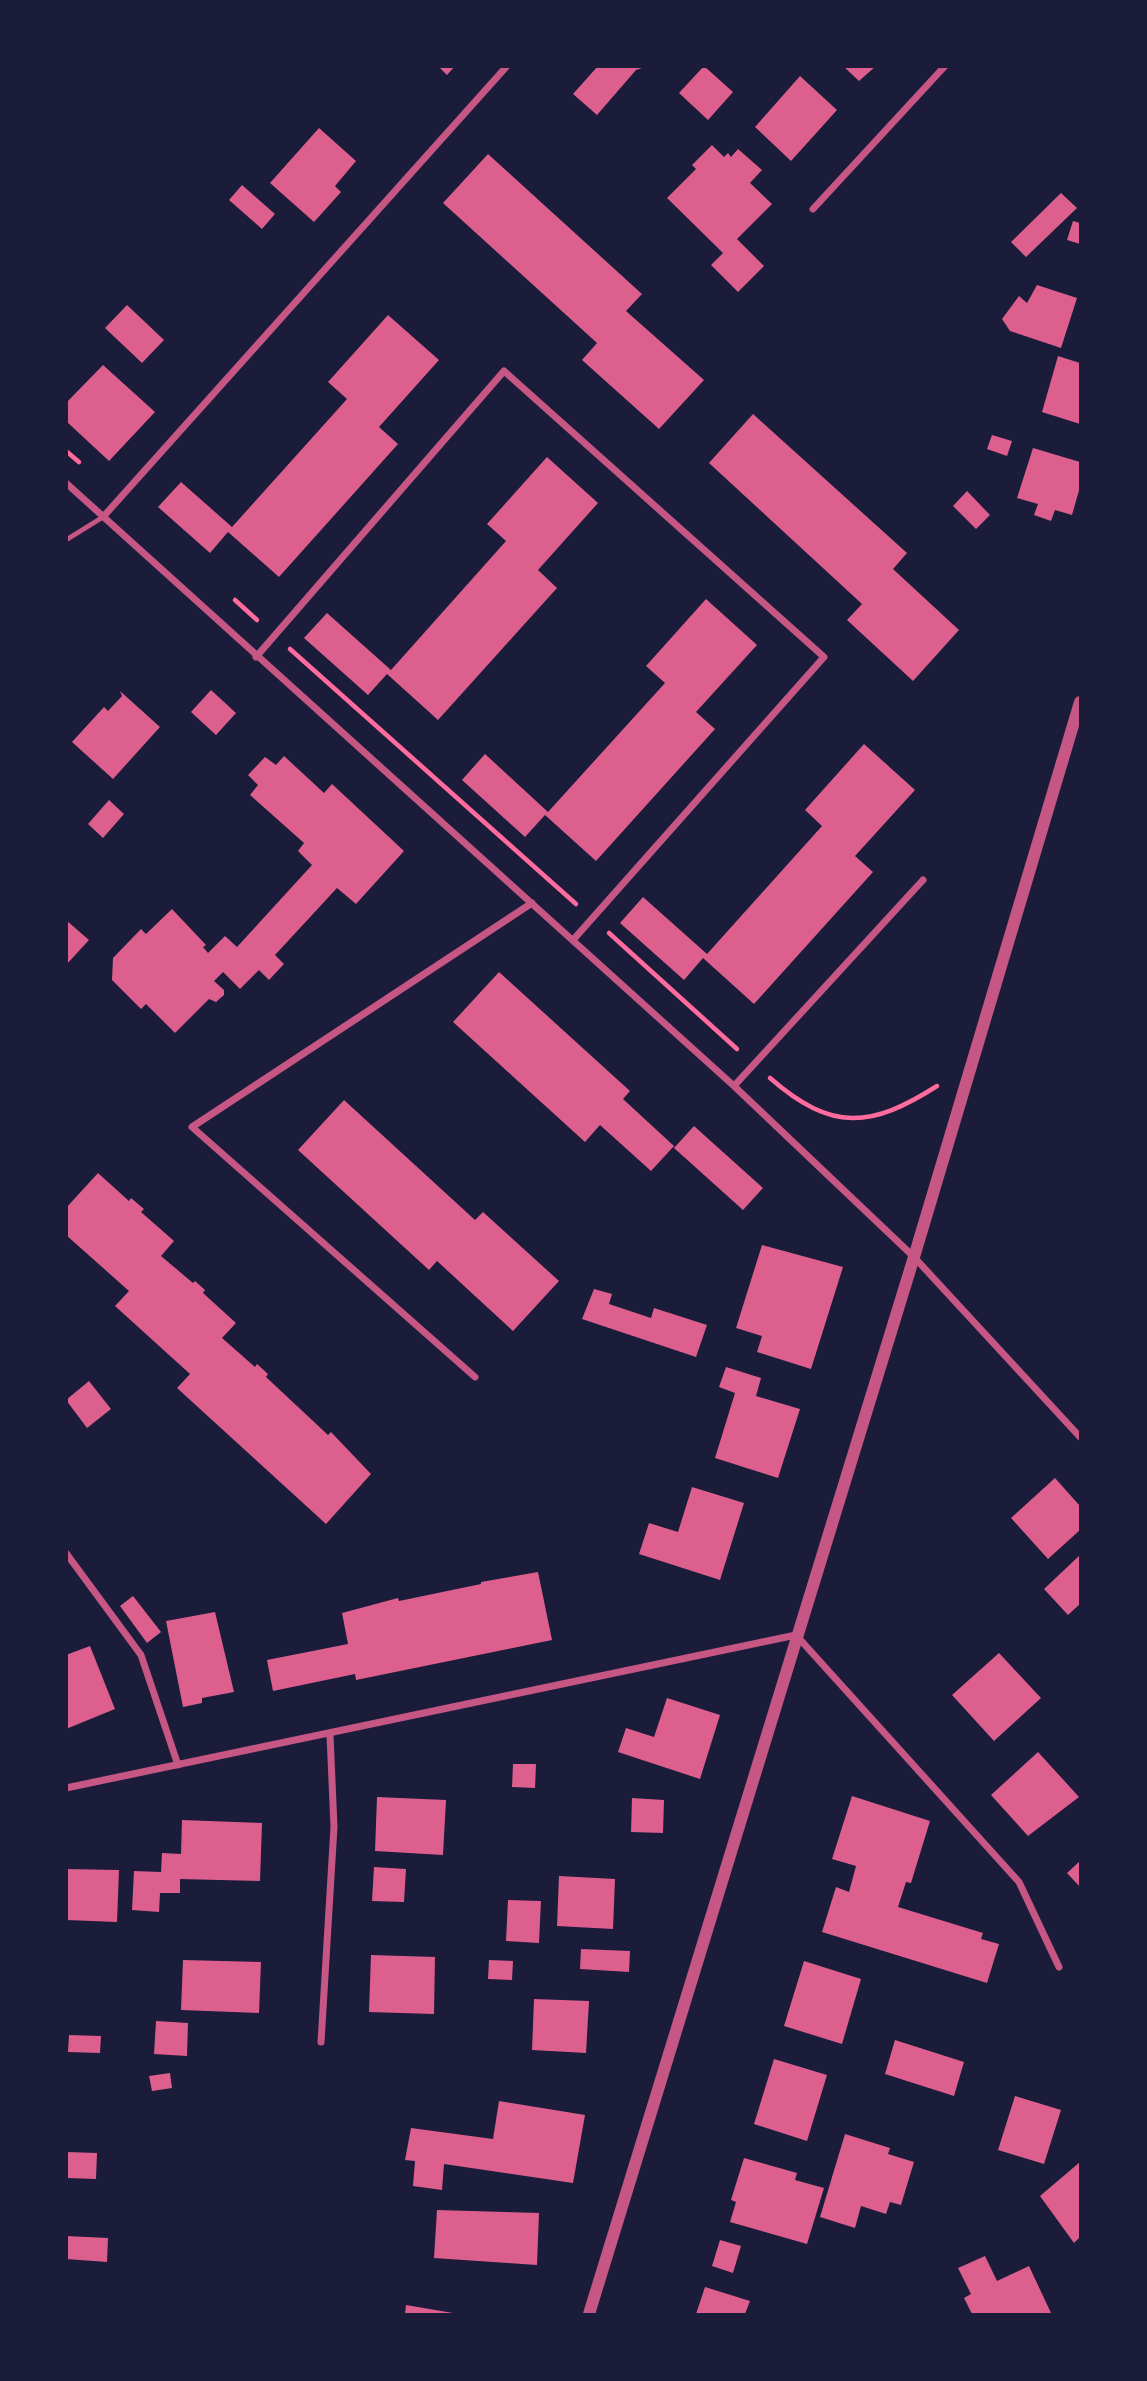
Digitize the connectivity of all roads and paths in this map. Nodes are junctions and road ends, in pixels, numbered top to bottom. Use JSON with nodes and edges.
{"nodes":[{"id":1,"x":507,"y":66,"type":"edge"},
{"id":2,"x":945,"y":66,"type":"edge"},
{"id":3,"x":813,"y":209,"type":"dead end"},
{"id":4,"x":66,"y":451,"type":"edge"},
{"id":5,"x":84,"y":467,"type":"dead end"},
{"id":6,"x":66,"y":483,"type":"edge"},
{"id":7,"x":103,"y":517,"type":"junction"},
{"id":8,"x":66,"y":540,"type":"edge"},
{"id":9,"x":234,"y":599,"type":"dead end"},
{"id":10,"x":275,"y":636,"type":"junction"},
{"id":11,"x":256,"y":657,"type":"junction"},
{"id":12,"x":1080,"y":702,"type":"edge"},
{"id":13,"x":923,"y":880,"type":"dead end"},
{"id":14,"x":532,"y":903,"type":"junction"},
{"id":15,"x":593,"y":918,"type":"junction"},
{"id":16,"x":573,"y":940,"type":"junction"},
{"id":17,"x":972,"y":1064,"type":"junction"},
{"id":18,"x":754,"y":1065,"type":"junction"},
{"id":19,"x":734,"y":1086,"type":"junction"},
{"id":20,"x":914,"y":1257,"type":"junction"},
{"id":21,"x":475,"y":1377,"type":"dead end"},
{"id":22,"x":1080,"y":1437,"type":"edge"},
{"id":23,"x":66,"y":1553,"type":"edge"},
{"id":24,"x":796,"y":1635,"type":"junction"},
{"id":25,"x":330,"y":1735,"type":"junction"},
{"id":26,"x":178,"y":1766,"type":"junction"},
{"id":27,"x":66,"y":1788,"type":"edge"},
{"id":28,"x":1059,"y":1967,"type":"dead end"},
{"id":29,"x":321,"y":2042,"type":"dead end"},
{"id":30,"x":589,"y":2315,"type":"edge"}],
"edges":[{"from":1,"to":7,"type":"street"},
{"from":2,"to":3,"type":"street"},
{"from":4,"to":5,"type":"path"},
{"from":6,"to":7,"type":"street"},
{"from":7,"to":8,"type":"lane"},
{"from":7,"to":11,"type":"street"},
{"from":9,"to":10,"type":"path"},
{"from":10,"to":11,"type":"street"},
{"from":10,"to":15,"type":"path"},
{"from":10,"to":15,"type":"street"},
{"from":11,"to":14,"type":"street"},
{"from":12,"to":17,"type":"street"},
{"from":13,"to":18,"type":"street"},
{"from":14,"to":16,"type":"street"},
{"from":14,"to":21,"type":"street"},
{"from":15,"to":16,"type":"street"},
{"from":15,"to":18,"type":"path"},
{"from":16,"to":19,"type":"street"},
{"from":17,"to":18,"type":"path"},
{"from":17,"to":20,"type":"street"},
{"from":18,"to":19,"type":"street"},
{"from":19,"to":20,"type":"street"},
{"from":20,"to":22,"type":"street"},
{"from":20,"to":24,"type":"street"},
{"from":23,"to":26,"type":"street"},
{"from":24,"to":25,"type":"street"},
{"from":24,"to":28,"type":"street"},
{"from":24,"to":30,"type":"street"},
{"from":25,"to":26,"type":"street"},
{"from":25,"to":29,"type":"street"},
{"from":26,"to":27,"type":"street"}]}
